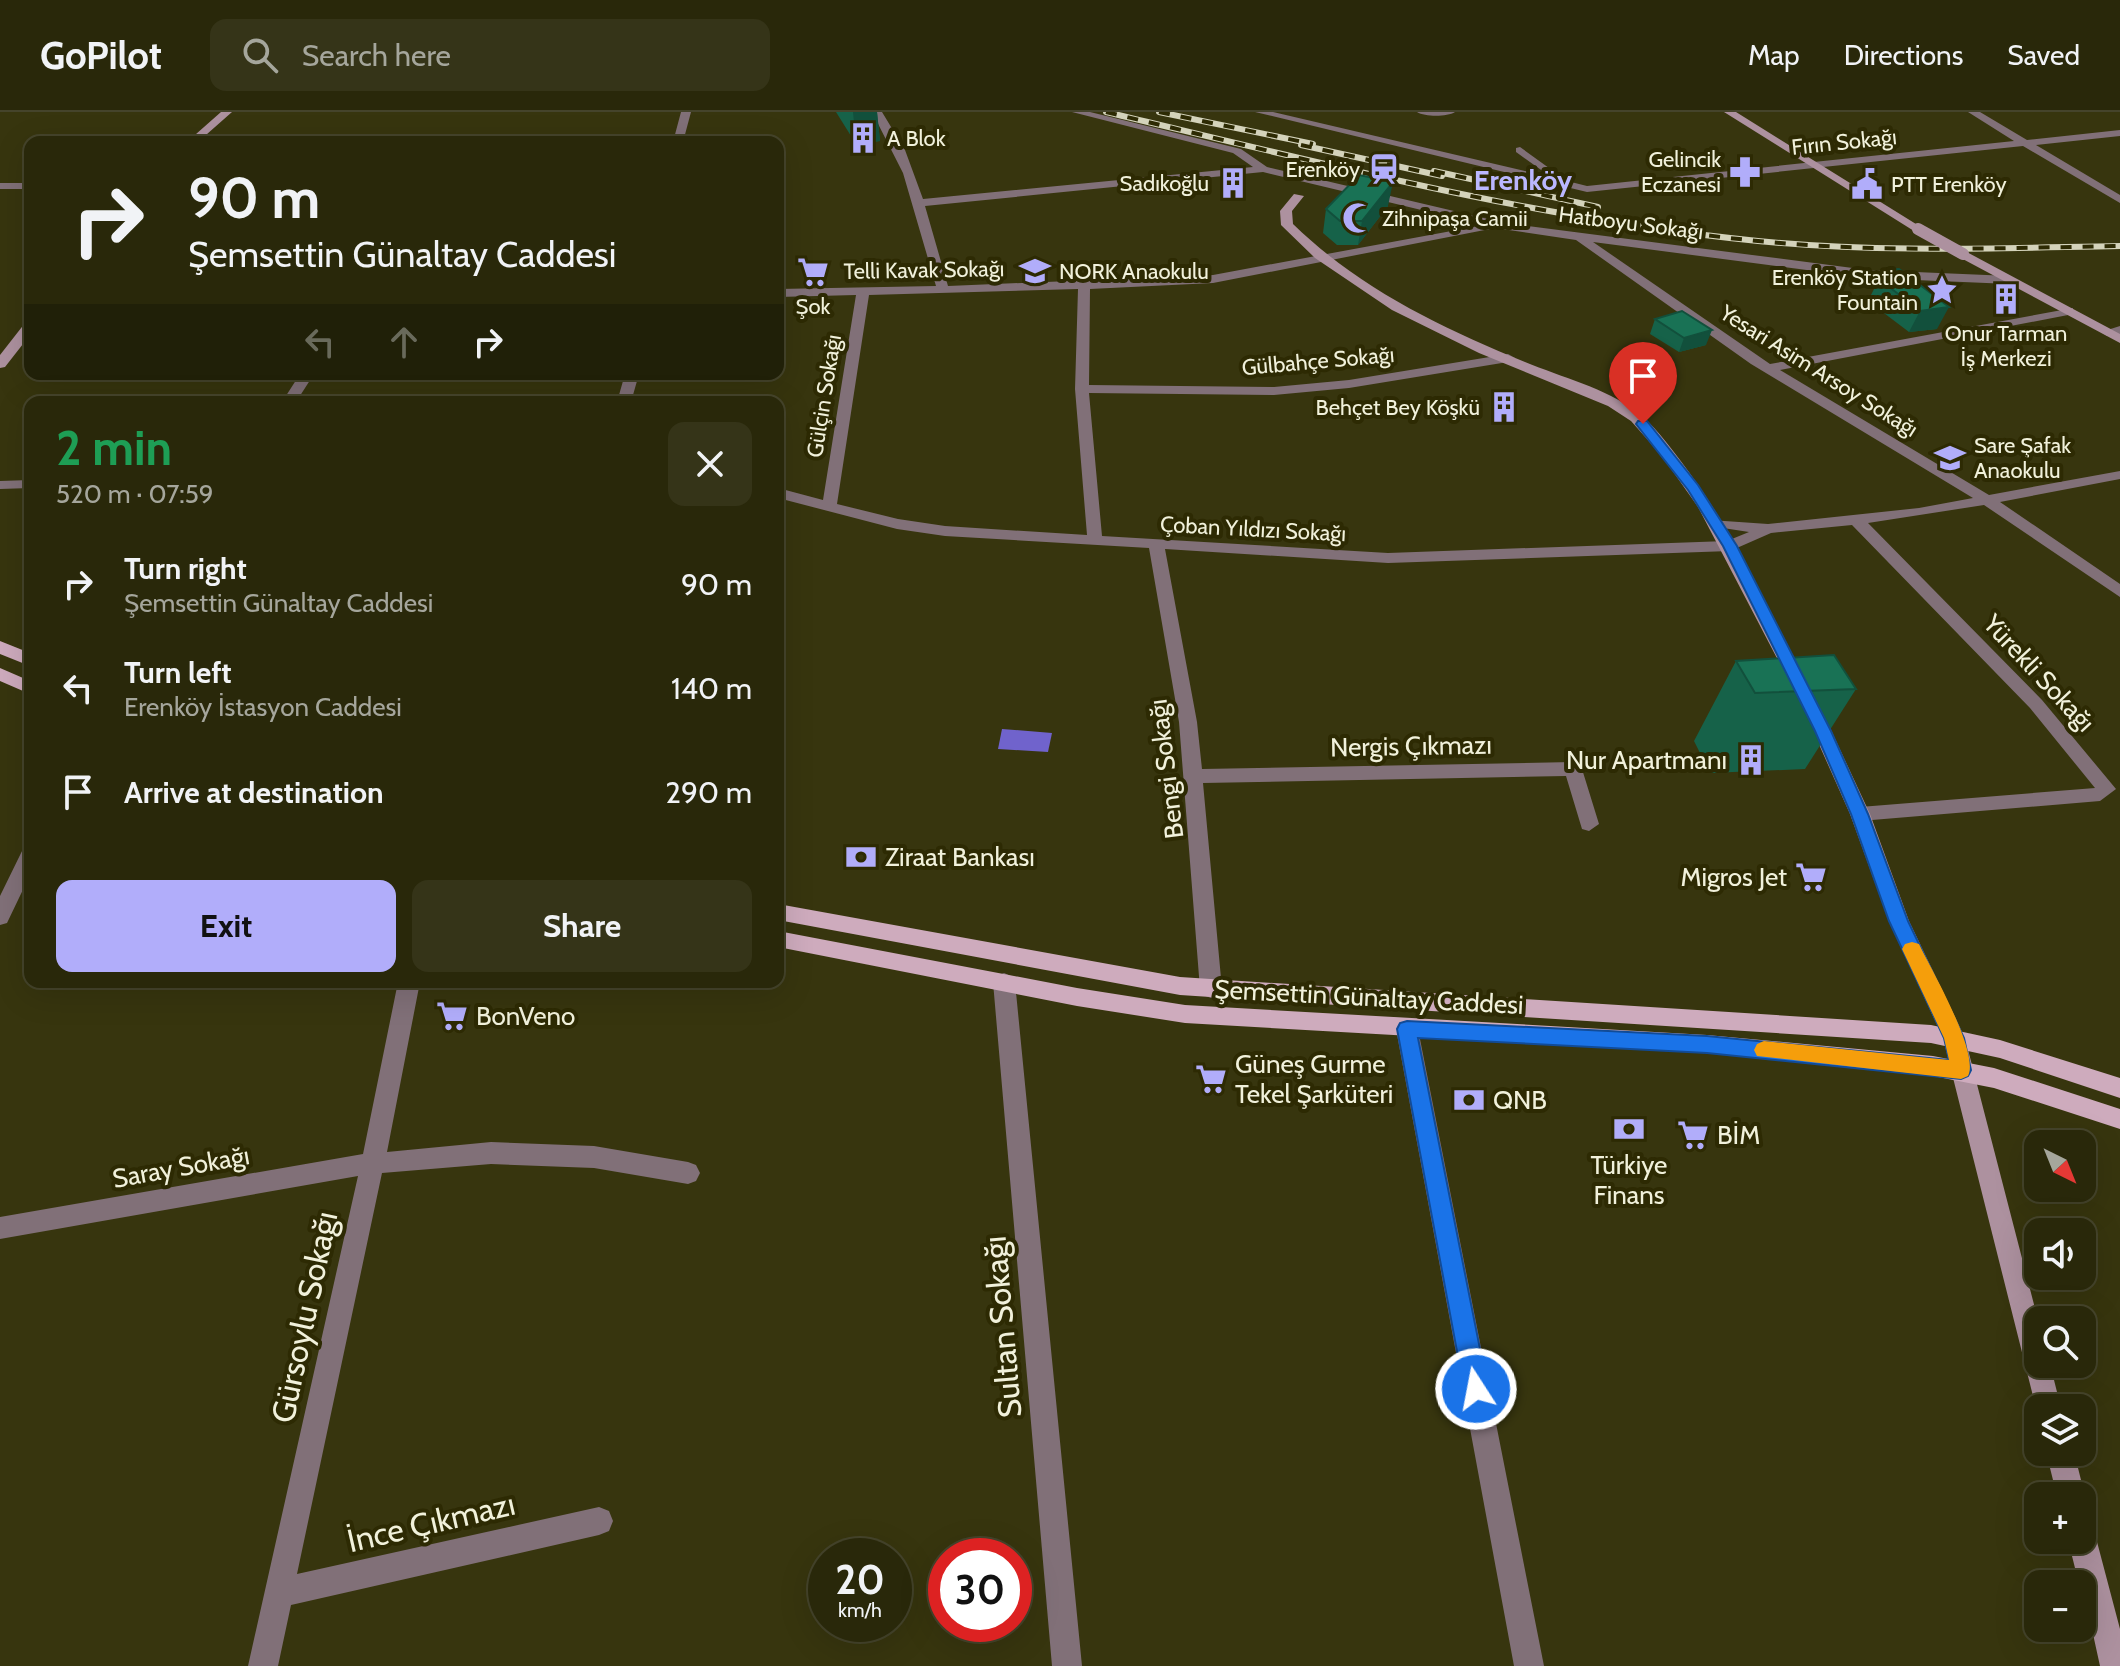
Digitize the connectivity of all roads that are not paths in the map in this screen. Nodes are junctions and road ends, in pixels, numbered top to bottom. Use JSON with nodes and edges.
{"nodes":[{"id":1,"x":227,"y":112,"type":"edge"},
{"id":2,"x":686,"y":112,"type":"edge"},
{"id":3,"x":877,"y":112,"type":"edge"},
{"id":4,"x":1077,"y":112,"type":"edge"},
{"id":5,"x":1260,"y":112,"type":"edge"},
{"id":6,"x":1422,"y":112,"type":"edge"},
{"id":7,"x":1450,"y":112,"type":"edge"},
{"id":8,"x":1729,"y":112,"type":"edge"},
{"id":9,"x":1973,"y":112,"type":"edge"},
{"id":10,"x":2120,"y":133,"type":"edge"},
{"id":11,"x":199,"y":136,"type":"edge"},
{"id":12,"x":680,"y":136,"type":"edge"},
{"id":13,"x":2024,"y":143,"type":"junction"},
{"id":14,"x":1520,"y":150,"type":"dead end"},
{"id":15,"x":1816,"y":166,"type":"junction"},
{"id":16,"x":1263,"y":169,"type":"junction"},
{"id":17,"x":1293,"y":178,"type":"junction"},
{"id":18,"x":0,"y":186,"type":"edge"},
{"id":19,"x":24,"y":186,"type":"edge"},
{"id":20,"x":1572,"y":186,"type":"junction"},
{"id":21,"x":1329,"y":187,"type":"junction"},
{"id":22,"x":1298,"y":196,"type":"junction"},
{"id":23,"x":2120,"y":200,"type":"edge"},
{"id":24,"x":920,"y":203,"type":"junction"},
{"id":25,"x":1498,"y":226,"type":"junction"},
{"id":26,"x":1578,"y":237,"type":"junction"},
{"id":27,"x":1324,"y":260,"type":"junction"},
{"id":28,"x":2010,"y":280,"type":"junction"},
{"id":29,"x":1084,"y":285,"type":"junction"},
{"id":30,"x":943,"y":290,"type":"junction"},
{"id":31,"x":863,"y":292,"type":"junction"},
{"id":32,"x":784,"y":293,"type":"edge"},
{"id":33,"x":2068,"y":311,"type":"junction"},
{"id":34,"x":2113,"y":331,"type":"edge"},
{"id":35,"x":2120,"y":339,"type":"edge"},
{"id":36,"x":24,"y":340,"type":"edge"},
{"id":37,"x":1508,"y":358,"type":"junction"},
{"id":38,"x":0,"y":364,"type":"edge"},
{"id":39,"x":1768,"y":368,"type":"junction"},
{"id":40,"x":1082,"y":389,"type":"junction"},
{"id":41,"x":2120,"y":475,"type":"edge"},
{"id":42,"x":24,"y":484,"type":"edge"},
{"id":43,"x":0,"y":485,"type":"edge"},
{"id":44,"x":784,"y":495,"type":"edge"},
{"id":45,"x":1988,"y":501,"type":"junction"},
{"id":46,"x":829,"y":507,"type":"junction"},
{"id":47,"x":1856,"y":520,"type":"junction"},
{"id":48,"x":1715,"y":523,"type":"junction"},
{"id":49,"x":1768,"y":529,"type":"junction"},
{"id":50,"x":1095,"y":542,"type":"junction"},
{"id":51,"x":1156,"y":545,"type":"junction"},
{"id":52,"x":1730,"y":546,"type":"junction"},
{"id":53,"x":2120,"y":592,"type":"edge"},
{"id":54,"x":0,"y":647,"type":"edge"},
{"id":55,"x":24,"y":657,"type":"edge"},
{"id":56,"x":0,"y":674,"type":"edge"},
{"id":57,"x":24,"y":685,"type":"edge"},
{"id":58,"x":1193,"y":776,"type":"junction"},
{"id":59,"x":1860,"y":814,"type":"junction"},
{"id":60,"x":1589,"y":824,"type":"dead end"},
{"id":61,"x":24,"y":865,"type":"edge"},
{"id":62,"x":3,"y":905,"type":"edge"},
{"id":63,"x":784,"y":913,"type":"edge"},
{"id":64,"x":784,"y":940,"type":"edge"},
{"id":65,"x":1004,"y":982,"type":"junction"},
{"id":66,"x":408,"y":988,"type":"edge"},
{"id":67,"x":1211,"y":989,"type":"junction"},
{"id":68,"x":1407,"y":1029,"type":"junction"},
{"id":69,"x":1954,"y":1038,"type":"junction"},
{"id":70,"x":1961,"y":1070,"type":"junction"},
{"id":71,"x":2120,"y":1088,"type":"edge"},
{"id":72,"x":2120,"y":1119,"type":"edge"},
{"id":73,"x":373,"y":1163,"type":"junction"},
{"id":74,"x":688,"y":1173,"type":"dead end"},
{"id":75,"x":0,"y":1228,"type":"edge"},
{"id":76,"x":2044,"y":1394,"type":"edge"},
{"id":77,"x":599,"y":1521,"type":"dead end"},
{"id":78,"x":2086,"y":1554,"type":"edge"},
{"id":79,"x":278,"y":1593,"type":"junction"},
{"id":80,"x":263,"y":1666,"type":"edge"},
{"id":81,"x":1067,"y":1666,"type":"edge"},
{"id":82,"x":1529,"y":1666,"type":"edge"},
{"id":83,"x":2115,"y":1666,"type":"edge"}],
"edges":[{"from":1,"to":11,"type":"street"},
{"from":2,"to":12,"type":"street"},
{"from":3,"to":24,"type":"street"},
{"from":4,"to":16,"type":"street"},
{"from":5,"to":20,"type":"street","name":"Fırın Sokağı"},
{"from":6,"to":7,"type":"street"},
{"from":8,"to":15,"type":"street"},
{"from":9,"to":13,"type":"street"},
{"from":10,"to":13,"type":"street","name":"Fırın Sokağı"},
{"from":13,"to":15,"type":"street","name":"Fırın Sokağı"},
{"from":13,"to":23,"type":"street"},
{"from":14,"to":20,"type":"street"},
{"from":15,"to":20,"type":"street","name":"Fırın Sokağı"},
{"from":15,"to":28,"type":"street","bridge":true},
{"from":16,"to":17,"type":"street","name":"Hatboyu Sokağı"},
{"from":16,"to":24,"type":"street","name":"Hatboyu Sokağı"},
{"from":17,"to":21,"type":"street","name":"Hatboyu Sokağı"},
{"from":17,"to":22,"type":"street"},
{"from":18,"to":19,"type":"street"},
{"from":21,"to":22,"type":"street"},
{"from":21,"to":25,"type":"street","name":"Hatboyu Sokağı"},
{"from":22,"to":27,"type":"street"},
{"from":24,"to":30,"type":"street"},
{"from":25,"to":26,"type":"street","name":"Hatboyu Sokağı"},
{"from":25,"to":27,"type":"street","name":"Telli Kavak Sokağı"},
{"from":26,"to":28,"type":"street","name":"Hatboyu Sokağı"},
{"from":26,"to":39,"type":"street","name":"Yesari Asim Arsoy Sokağı"},
{"from":27,"to":29,"type":"street","name":"Telli Kavak Sokağı"},
{"from":27,"to":37,"type":"street"},
{"from":28,"to":33,"type":"street"},
{"from":29,"to":30,"type":"street","name":"Telli Kavak Sokağı"},
{"from":29,"to":40,"type":"street"},
{"from":30,"to":31,"type":"street","name":"Telli Kavak Sokağı"},
{"from":31,"to":32,"type":"street","name":"Telli Kavak Sokağı"},
{"from":31,"to":46,"type":"street","name":"Gülçin Sokağı"},
{"from":33,"to":34,"type":"street"},
{"from":33,"to":39,"type":"street"},
{"from":34,"to":35,"type":"street"},
{"from":36,"to":38,"type":"street"},
{"from":37,"to":40,"type":"street","name":"Gülbahçe Sokağı"},
{"from":37,"to":48,"type":"street"},
{"from":39,"to":45,"type":"street","name":"Yesari Asim Arsoy Sokağı"},
{"from":40,"to":50,"type":"street"},
{"from":41,"to":45,"type":"street"},
{"from":42,"to":43,"type":"street"},
{"from":44,"to":46,"type":"street","name":"Çoban Yıldızı Sokağı"},
{"from":45,"to":47,"type":"street"},
{"from":45,"to":53,"type":"street","name":"Yesari Asim Arsoy Sokağı"},
{"from":46,"to":50,"type":"street","name":"Çoban Yıldızı Sokağı"},
{"from":47,"to":49,"type":"street"},
{"from":47,"to":59,"type":"street","name":"Yürekli Sokağı"},
{"from":48,"to":49,"type":"street"},
{"from":48,"to":52,"type":"street"},
{"from":49,"to":52,"type":"street"},
{"from":50,"to":51,"type":"street","name":"Çoban Yıldızı Sokağı"},
{"from":51,"to":52,"type":"street","name":"Çoban Yıldızı Sokağı"},
{"from":51,"to":58,"type":"street","name":"Bengi Sokağı"},
{"from":52,"to":59,"type":"street"},
{"from":54,"to":55,"type":"main road"},
{"from":56,"to":57,"type":"main road"},
{"from":58,"to":60,"type":"street","name":"Nergis Çıkmazı"},
{"from":58,"to":67,"type":"street","name":"Bengi Sokağı"},
{"from":59,"to":69,"type":"street"},
{"from":61,"to":62,"type":"street"},
{"from":63,"to":67,"type":"main road","name":"Şemsettin Günaltay Caddesi"},
{"from":64,"to":65,"type":"main road","name":"Şemsettin Günaltay Caddesi"},
{"from":65,"to":68,"type":"main road","name":"Şemsettin Günaltay Caddesi"},
{"from":65,"to":81,"type":"street","name":"Sultan Sokağı"},
{"from":66,"to":73,"type":"street","name":"Gürsoylu Sokağı"},
{"from":67,"to":69,"type":"main road","name":"Şemsettin Günaltay Caddesi"},
{"from":68,"to":70,"type":"main road","name":"Şemsettin Günaltay Caddesi"},
{"from":68,"to":82,"type":"street"},
{"from":69,"to":70,"type":"street"},
{"from":69,"to":71,"type":"main road","name":"Şemsettin Günaltay Caddesi"},
{"from":70,"to":72,"type":"main road","name":"Şemsettin Günaltay Caddesi"},
{"from":70,"to":76,"type":"street"},
{"from":73,"to":74,"type":"street","name":"Saray Sokağı"},
{"from":73,"to":75,"type":"street","name":"Saray Sokağı"},
{"from":73,"to":79,"type":"street","name":"Gürsoylu Sokağı"},
{"from":77,"to":79,"type":"street","name":"İnce Çıkmazı"},
{"from":78,"to":83,"type":"street"},
{"from":79,"to":80,"type":"street","name":"Gürsoylu Sokağı"}]}
